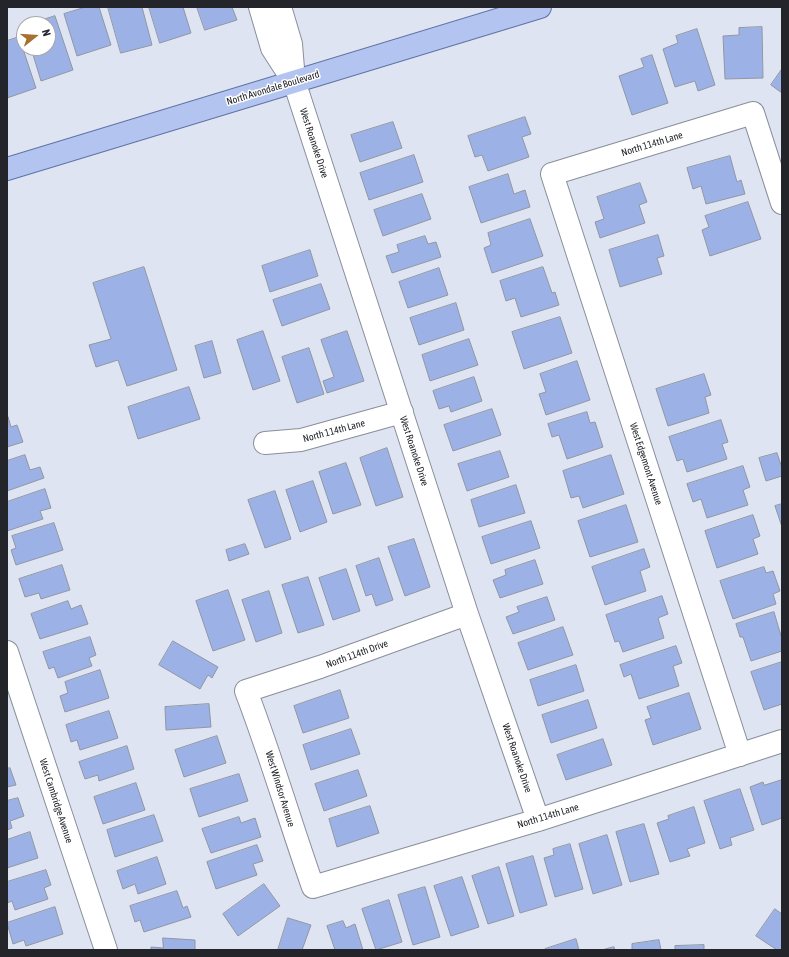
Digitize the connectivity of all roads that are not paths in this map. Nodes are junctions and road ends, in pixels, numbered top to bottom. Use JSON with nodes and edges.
{"nodes":[{"id":1,"x":260,"y":7,"type":"edge"},
{"id":2,"x":280,"y":7,"type":"edge"},
{"id":3,"x":540,"y":7,"type":"edge"},
{"id":4,"x":294,"y":81,"type":"junction"},
{"id":5,"x":7,"y":169,"type":"edge"},
{"id":6,"x":552,"y":174,"type":"joint"},
{"id":7,"x":782,"y":203,"type":"edge"},
{"id":8,"x":402,"y":412,"type":"junction"},
{"id":9,"x":265,"y":443,"type":"dead end"},
{"id":10,"x":467,"y":614,"type":"junction"},
{"id":11,"x":7,"y":652,"type":"edge"},
{"id":12,"x":246,"y":691,"type":"joint"},
{"id":13,"x":782,"y":741,"type":"edge"},
{"id":14,"x":740,"y":754,"type":"junction"},
{"id":15,"x":538,"y":820,"type":"junction"},
{"id":16,"x":313,"y":887,"type":"joint"},
{"id":17,"x":106,"y":950,"type":"edge"}],
"edges":[{"from":1,"to":4,"type":"street","name":"West Roanoke Drive"},
{"from":2,"to":4,"type":"street","name":"West Roanoke Drive"},
{"from":3,"to":4,"type":"main road","name":"North Avondale Boulevard"},
{"from":4,"to":5,"type":"main road","name":"North Avondale Boulevard"},
{"from":4,"to":8,"type":"street","name":"West Roanoke Drive"},
{"from":6,"to":7,"type":"street","name":"North 114th Lane"},
{"from":6,"to":14,"type":"street","name":"West Edgemont Avenue"},
{"from":8,"to":9,"type":"street","name":"North 114th Lane"},
{"from":8,"to":10,"type":"street","name":"West Roanoke Drive"},
{"from":10,"to":12,"type":"street","name":"North 114th Drive"},
{"from":10,"to":15,"type":"street","name":"West Roanoke Drive"},
{"from":11,"to":17,"type":"street","name":"West Cambridge Avenue"},
{"from":12,"to":16,"type":"street","name":"West Windsor Avenue"},
{"from":13,"to":14,"type":"street","name":"North 114th Lane"},
{"from":14,"to":15,"type":"street","name":"North 114th Lane"},
{"from":15,"to":16,"type":"street","name":"North 114th Lane"}]}
